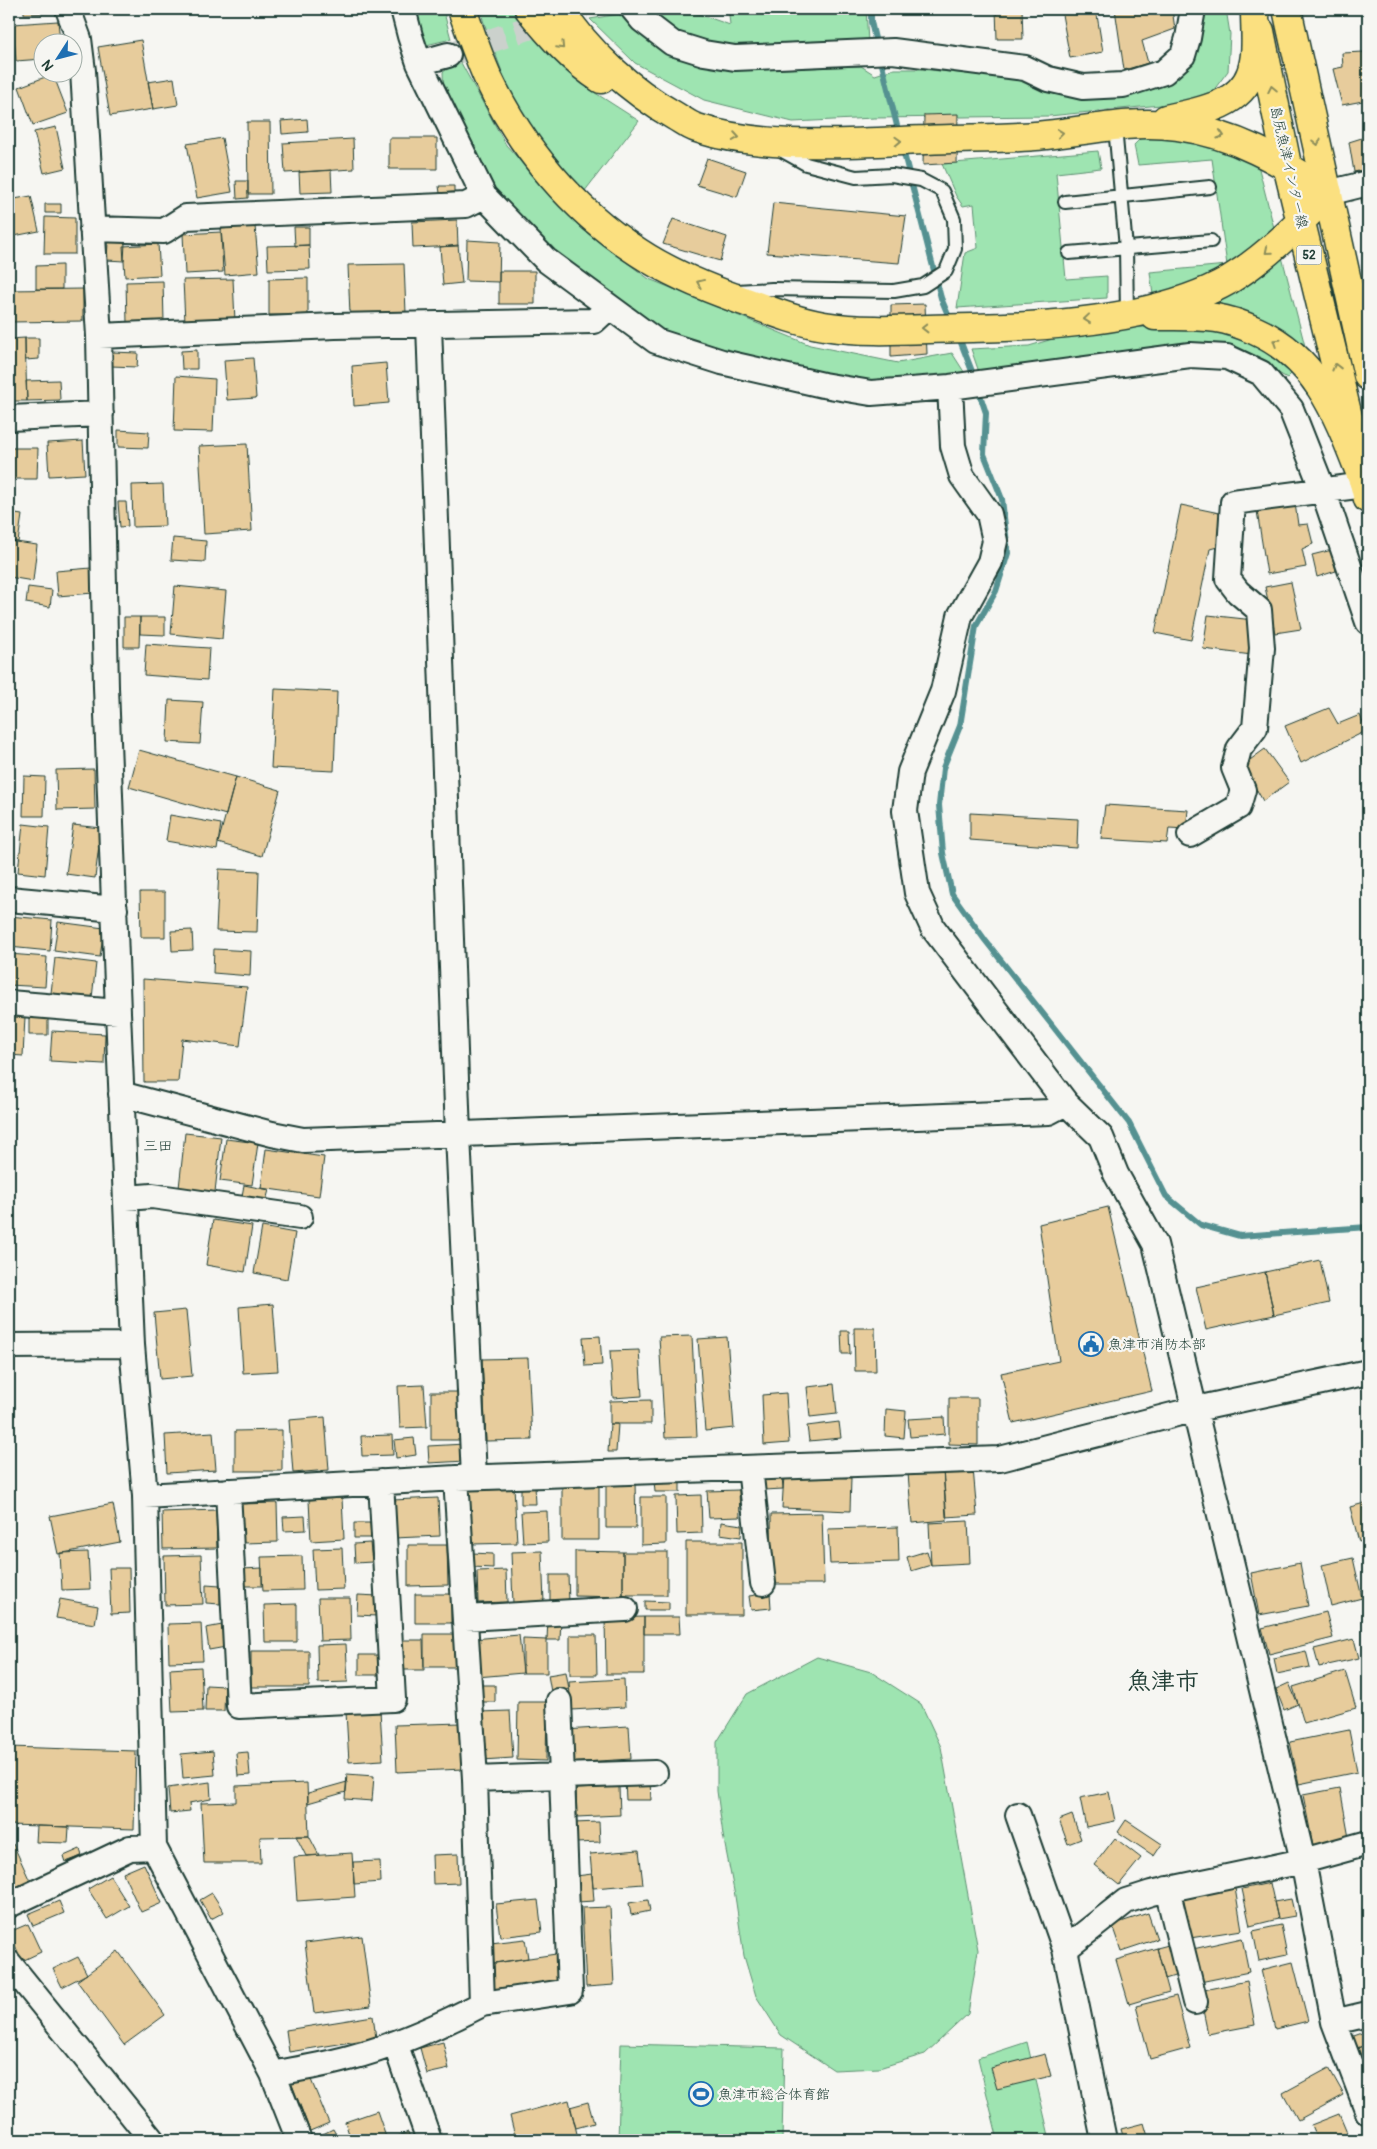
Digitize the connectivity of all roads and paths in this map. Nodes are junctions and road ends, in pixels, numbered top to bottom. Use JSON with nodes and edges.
{"nodes":[{"id":1,"x":68,"y":9,"type":"edge"},
{"id":2,"x":403,"y":9,"type":"edge"},
{"id":3,"x":462,"y":9,"type":"edge"},
{"id":4,"x":470,"y":9,"type":"edge"},
{"id":5,"x":529,"y":9,"type":"edge"},
{"id":6,"x":560,"y":9,"type":"edge"},
{"id":7,"x":633,"y":9,"type":"edge"},
{"id":8,"x":1193,"y":9,"type":"edge"},
{"id":9,"x":1287,"y":9,"type":"edge"},
{"id":10,"x":1255,"y":10,"type":"edge"},
{"id":11,"x":448,"y":56,"type":"tunnel mouth"},
{"id":12,"x":419,"y":63,"type":"junction"},
{"id":13,"x":488,"y":77,"type":"junction"},
{"id":14,"x":1127,"y":125,"type":"junction"},
{"id":15,"x":696,"y":128,"type":"junction"},
{"id":16,"x":766,"y":141,"type":"junction"},
{"id":17,"x":1287,"y":165,"type":"junction"},
{"id":18,"x":1368,"y":183,"type":"edge"},
{"id":19,"x":1210,"y":187,"type":"dead end"},
{"id":20,"x":1328,"y":193,"type":"junction"},
{"id":21,"x":484,"y":196,"type":"junction"},
{"id":22,"x":1122,"y":197,"type":"junction"},
{"id":23,"x":1065,"y":202,"type":"dead end"},
{"id":24,"x":1301,"y":222,"type":"junction"},
{"id":25,"x":92,"y":228,"type":"junction"},
{"id":26,"x":1211,"y":241,"type":"dead end"},
{"id":27,"x":1126,"y":248,"type":"junction"},
{"id":28,"x":1070,"y":253,"type":"dead end"},
{"id":29,"x":725,"y":294,"type":"junction"},
{"id":30,"x":609,"y":307,"type":"junction"},
{"id":31,"x":1127,"y":315,"type":"junction"},
{"id":32,"x":429,"y":325,"type":"junction"},
{"id":33,"x":99,"y":336,"type":"junction"},
{"id":34,"x":1368,"y":376,"type":"edge"},
{"id":35,"x":950,"y":387,"type":"junction"},
{"id":36,"x":101,"y":414,"type":"junction"},
{"id":37,"x":9,"y":418,"type":"edge"},
{"id":38,"x":1323,"y":490,"type":"junction"},
{"id":39,"x":1366,"y":492,"type":"edge"},
{"id":40,"x":1368,"y":622,"type":"edge"},
{"id":41,"x":1190,"y":835,"type":"dead end"},
{"id":42,"x":9,"y":899,"type":"edge"},
{"id":43,"x":115,"y":909,"type":"junction"},
{"id":44,"x":9,"y":1003,"type":"edge"},
{"id":45,"x":118,"y":1012,"type":"junction"},
{"id":46,"x":121,"y":1094,"type":"junction"},
{"id":47,"x":1066,"y":1103,"type":"junction"},
{"id":48,"x":458,"y":1135,"type":"junction"},
{"id":49,"x":126,"y":1198,"type":"junction"},
{"id":50,"x":300,"y":1217,"type":"dead end"},
{"id":51,"x":132,"y":1345,"type":"junction"},
{"id":52,"x":9,"y":1346,"type":"edge"},
{"id":53,"x":1368,"y":1372,"type":"edge"},
{"id":54,"x":1196,"y":1409,"type":"junction"},
{"id":55,"x":750,"y":1468,"type":"junction"},
{"id":56,"x":465,"y":1478,"type":"junction"},
{"id":57,"x":381,"y":1482,"type":"junction"},
{"id":58,"x":228,"y":1491,"type":"junction"},
{"id":59,"x":145,"y":1496,"type":"junction"},
{"id":60,"x":763,"y":1583,"type":"dead end"},
{"id":61,"x":625,"y":1608,"type":"dead end"},
{"id":62,"x":465,"y":1618,"type":"junction"},
{"id":63,"x":559,"y":1701,"type":"dead end"},
{"id":64,"x":655,"y":1772,"type":"dead end"},
{"id":65,"x":562,"y":1776,"type":"junction"},
{"id":66,"x":475,"y":1779,"type":"junction"},
{"id":67,"x":1018,"y":1815,"type":"dead end"},
{"id":68,"x":1368,"y":1843,"type":"edge"},
{"id":69,"x":154,"y":1847,"type":"junction"},
{"id":70,"x":1303,"y":1861,"type":"junction"},
{"id":71,"x":1167,"y":1889,"type":"junction"},
{"id":72,"x":9,"y":1905,"type":"edge"},
{"id":73,"x":1065,"y":1949,"type":"junction"},
{"id":74,"x":9,"y":1963,"type":"edge"},
{"id":75,"x":1194,"y":2002,"type":"dead end"},
{"id":76,"x":482,"y":2004,"type":"junction"},
{"id":77,"x":1368,"y":2014,"type":"edge"},
{"id":78,"x":1334,"y":2022,"type":"junction"},
{"id":79,"x":395,"y":2043,"type":"junction"},
{"id":80,"x":273,"y":2074,"type":"junction"},
{"id":81,"x":1368,"y":2112,"type":"edge"},
{"id":82,"x":152,"y":2140,"type":"edge"},
{"id":83,"x":299,"y":2140,"type":"edge"},
{"id":84,"x":429,"y":2140,"type":"edge"},
{"id":85,"x":1104,"y":2140,"type":"edge"}],
"edges":[{"from":1,"to":25,"type":"street"},
{"from":2,"to":12,"type":"street"},
{"from":3,"to":13,"type":"main road"},
{"from":4,"to":13,"type":"main road"},
{"from":5,"to":15,"type":"main road","one_way":true},
{"from":6,"to":15,"type":"main road"},
{"from":7,"to":8,"type":"street"},
{"from":9,"to":20,"type":"main road","number":"52","one_way":true},
{"from":10,"to":14,"type":"main road"},
{"from":17,"to":10,"type":"main road","name":"島尻魚津インター線","number":"52","one_way":true},
{"from":11,"to":12,"type":"street"},
{"from":12,"to":21,"type":"street"},
{"from":29,"to":13,"type":"main road","one_way":true},
{"from":16,"to":14,"type":"main road","one_way":true},
{"from":14,"to":17,"type":"main road","one_way":true},
{"from":14,"to":22,"type":"lane"},
{"from":15,"to":16,"type":"main road","one_way":true},
{"from":16,"to":29,"type":"lane"},
{"from":17,"to":20,"type":"main road"},
{"from":17,"to":24,"type":"main road","name":"島尻魚津インター線","number":"52"},
{"from":18,"to":20,"type":"street"},
{"from":19,"to":22,"type":"lane"},
{"from":20,"to":24,"type":"main road"},
{"from":20,"to":34,"type":"main road","number":"52"},
{"from":21,"to":25,"type":"street"},
{"from":21,"to":30,"type":"street"},
{"from":22,"to":23,"type":"lane"},
{"from":22,"to":27,"type":"lane"},
{"from":24,"to":31,"type":"main road","one_way":true},
{"from":39,"to":24,"type":"main road","name":"島尻魚津インター線","number":"52","one_way":true},
{"from":25,"to":33,"type":"street"},
{"from":26,"to":27,"type":"lane"},
{"from":27,"to":28,"type":"lane"},
{"from":27,"to":31,"type":"lane"},
{"from":31,"to":29,"type":"main road","one_way":true},
{"from":30,"to":32,"type":"street"},
{"from":30,"to":35,"type":"street"},
{"from":39,"to":31,"type":"main road","one_way":true},
{"from":32,"to":33,"type":"street"},
{"from":32,"to":48,"type":"street"},
{"from":33,"to":36,"type":"street"},
{"from":35,"to":38,"type":"street"},
{"from":35,"to":47,"type":"street"},
{"from":36,"to":37,"type":"street"},
{"from":36,"to":43,"type":"street"},
{"from":38,"to":39,"type":"street"},
{"from":38,"to":40,"type":"street"},
{"from":38,"to":41,"type":"street"},
{"from":42,"to":43,"type":"street"},
{"from":43,"to":45,"type":"street"},
{"from":44,"to":45,"type":"street"},
{"from":45,"to":46,"type":"street"},
{"from":46,"to":48,"type":"street"},
{"from":46,"to":49,"type":"street"},
{"from":47,"to":48,"type":"street"},
{"from":47,"to":54,"type":"street"},
{"from":48,"to":56,"type":"street"},
{"from":49,"to":50,"type":"street"},
{"from":49,"to":51,"type":"street"},
{"from":51,"to":52,"type":"street"},
{"from":51,"to":59,"type":"street"},
{"from":53,"to":54,"type":"street"},
{"from":54,"to":55,"type":"street"},
{"from":54,"to":70,"type":"street"},
{"from":55,"to":56,"type":"street"},
{"from":55,"to":60,"type":"street"},
{"from":56,"to":57,"type":"street"},
{"from":56,"to":62,"type":"street"},
{"from":57,"to":58,"type":"street"},
{"from":57,"to":58,"type":"street"},
{"from":58,"to":59,"type":"street"},
{"from":59,"to":69,"type":"street"},
{"from":61,"to":62,"type":"street"},
{"from":62,"to":66,"type":"street"},
{"from":63,"to":65,"type":"street"},
{"from":64,"to":65,"type":"street"},
{"from":65,"to":66,"type":"street"},
{"from":65,"to":76,"type":"street"},
{"from":66,"to":76,"type":"street"},
{"from":67,"to":73,"type":"street"},
{"from":68,"to":70,"type":"street"},
{"from":69,"to":72,"type":"street"},
{"from":69,"to":80,"type":"street"},
{"from":70,"to":71,"type":"street"},
{"from":70,"to":78,"type":"street"},
{"from":71,"to":73,"type":"street"},
{"from":71,"to":75,"type":"street"},
{"from":73,"to":85,"type":"street"},
{"from":74,"to":82,"type":"street"},
{"from":76,"to":79,"type":"street"},
{"from":77,"to":78,"type":"street"},
{"from":78,"to":81,"type":"street"},
{"from":79,"to":80,"type":"street"},
{"from":79,"to":84,"type":"street"},
{"from":80,"to":83,"type":"street"}]}
